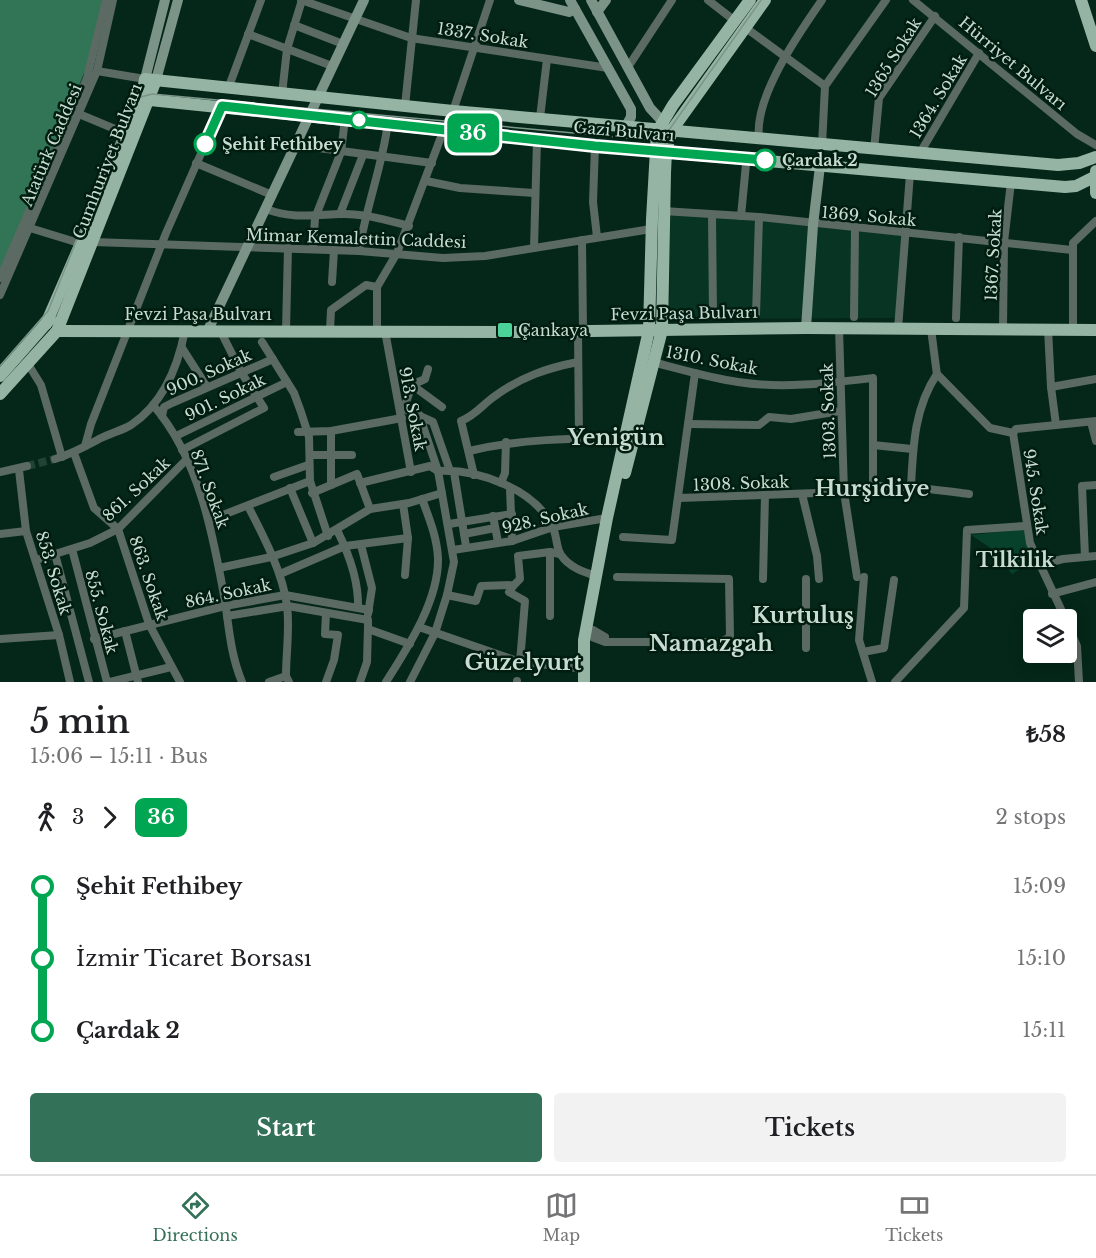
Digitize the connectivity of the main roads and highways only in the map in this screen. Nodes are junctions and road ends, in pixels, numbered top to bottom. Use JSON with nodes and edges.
{"nodes":[{"id":1,"x":750,"y":0,"type":"edge"},
{"id":2,"x":765,"y":0,"type":"edge"},
{"id":3,"x":1081,"y":0,"type":"edge"},
{"id":4,"x":1096,"y":46,"type":"edge"},
{"id":5,"x":150,"y":80,"type":"junction"},
{"id":6,"x":150,"y":100,"type":"junction"},
{"id":7,"x":137,"y":110,"type":"junction"},
{"id":8,"x":660,"y":125,"type":"junction"},
{"id":9,"x":672,"y":130,"type":"junction"},
{"id":10,"x":661,"y":150,"type":"junction"},
{"id":11,"x":1096,"y":157,"type":"edge"},
{"id":12,"x":113,"y":170,"type":"junction"},
{"id":13,"x":1095,"y":173,"type":"edge"},
{"id":14,"x":1096,"y":193,"type":"edge"},
{"id":15,"x":65,"y":306,"type":"junction"},
{"id":16,"x":51,"y":327,"type":"junction"},
{"id":17,"x":656,"y":330,"type":"junction"},
{"id":18,"x":1096,"y":330,"type":"edge"},
{"id":19,"x":0,"y":376,"type":"edge"},
{"id":20,"x":0,"y":385,"type":"edge"},
{"id":21,"x":0,"y":394,"type":"edge"},
{"id":22,"x":590,"y":638,"type":"junction"},
{"id":23,"x":584,"y":682,"type":"edge"}],
"edges":[{"from":1,"to":8,"type":"main road"},
{"from":2,"to":9,"type":"main road"},
{"from":3,"to":4,"type":"main road"},
{"from":5,"to":6,"type":"main road","name":"Cumhuriyet Bulvarı"},
{"from":5,"to":7,"type":"main road","name":"Cumhuriyet Bulvarı"},
{"from":5,"to":8,"type":"main road","name":"Gazi Bulvarı"},
{"from":6,"to":7,"type":"main road"},
{"from":6,"to":10,"type":"main road","name":"Gazi Bulvarı"},
{"from":6,"to":15,"type":"main road","name":"Cumhuriyet Bulvarı"},
{"from":7,"to":12,"type":"main road","name":"Cumhuriyet Bulvarı"},
{"from":8,"to":9,"type":"main road"},
{"from":8,"to":10,"type":"main road"},
{"from":9,"to":10,"type":"main road"},
{"from":9,"to":11,"type":"main road","name":"Gazi Bulvarı"},
{"from":10,"to":13,"type":"main road","name":"Gazi Bulvarı"},
{"from":10,"to":17,"type":"main road"},
{"from":10,"to":17,"type":"main road"},
{"from":12,"to":16,"type":"main road","name":"Cumhuriyet Bulvarı"},
{"from":12,"to":16,"type":"main road","name":"Cumhuriyet Bulvarı"},
{"from":13,"to":14,"type":"main road"},
{"from":15,"to":16,"type":"main road","name":"Cumhuriyet Bulvarı"},
{"from":15,"to":20,"type":"main road"},
{"from":16,"to":17,"type":"main road","name":"Fevzi Paşa Bulvarı"},
{"from":16,"to":19,"type":"main road"},
{"from":16,"to":21,"type":"main road"},
{"from":17,"to":18,"type":"main road","name":"Fevzi Paşa Bulvarı"},
{"from":17,"to":22,"type":"main road"},
{"from":17,"to":22,"type":"main road"},
{"from":22,"to":23,"type":"main road"}]}
